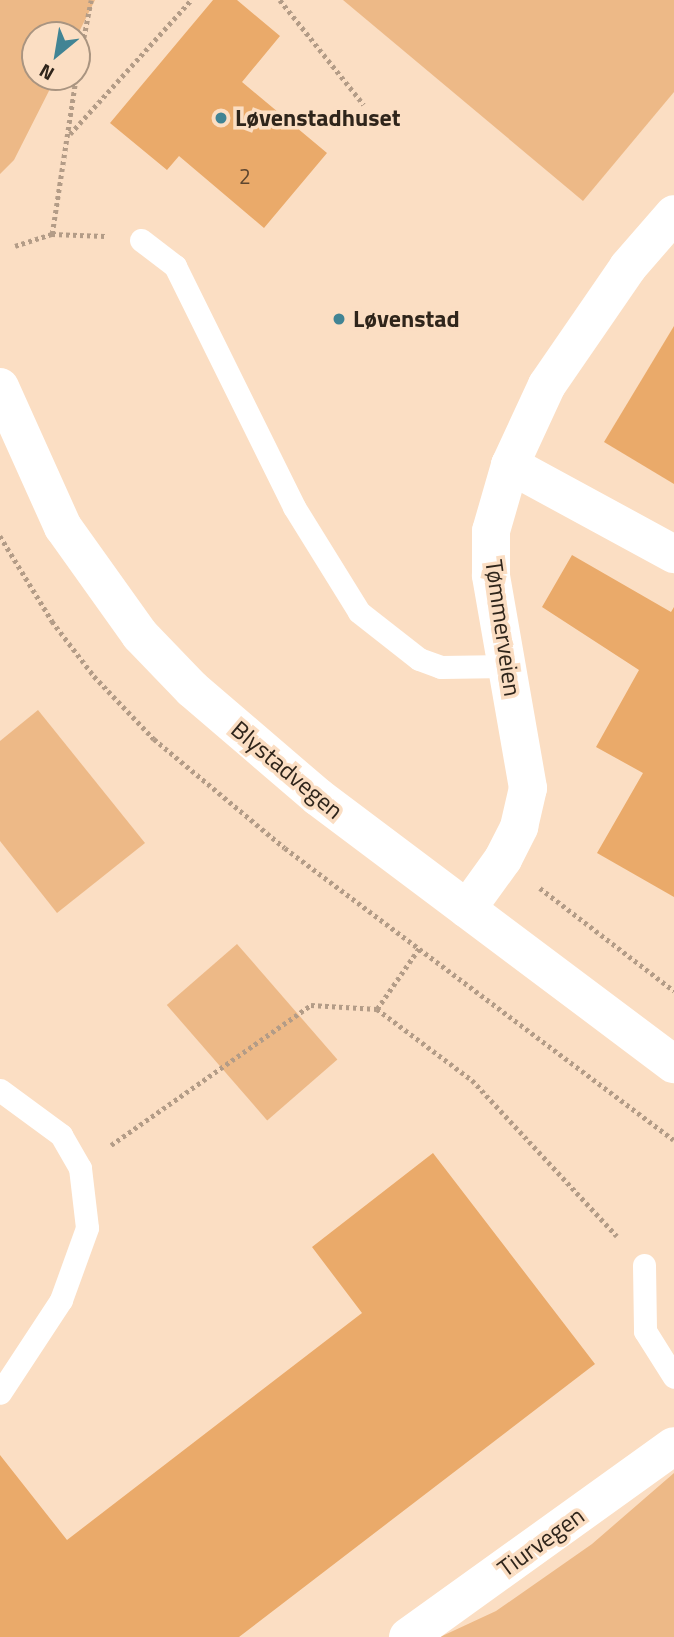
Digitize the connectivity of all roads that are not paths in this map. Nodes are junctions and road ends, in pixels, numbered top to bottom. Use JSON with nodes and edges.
{"nodes":[{"id":1,"x":674,"y":214,"type":"edge"},
{"id":2,"x":141,"y":240,"type":"road end"},
{"id":3,"x":0,"y":387,"type":"edge"},
{"id":4,"x":510,"y":466,"type":"junction"},
{"id":5,"x":674,"y":554,"type":"edge"},
{"id":6,"x":507,"y":666,"type":"junction"},
{"id":7,"x":467,"y":909,"type":"junction"},
{"id":8,"x":674,"y":1065,"type":"edge"},
{"id":9,"x":0,"y":1090,"type":"edge"},
{"id":10,"x":644,"y":1265,"type":"road end"},
{"id":11,"x":674,"y":1377,"type":"edge"},
{"id":12,"x":0,"y":1393,"type":"edge"},
{"id":13,"x":674,"y":1446,"type":"edge"},
{"id":14,"x":408,"y":1637,"type":"edge"}],
"edges":[{"from":1,"to":4,"type":"street","name":"Tømmerveien"},
{"from":2,"to":6,"type":"lane"},
{"from":3,"to":7,"type":"street","name":"Blystadvegen"},
{"from":4,"to":5,"type":"street"},
{"from":4,"to":6,"type":"street","name":"Tømmerveien"},
{"from":6,"to":7,"type":"street","name":"Tømmerveien"},
{"from":7,"to":8,"type":"street","name":"Blystadvegen"},
{"from":9,"to":12,"type":"lane"},
{"from":10,"to":11,"type":"lane"},
{"from":13,"to":14,"type":"street","name":"Tiurvegen"}]}
